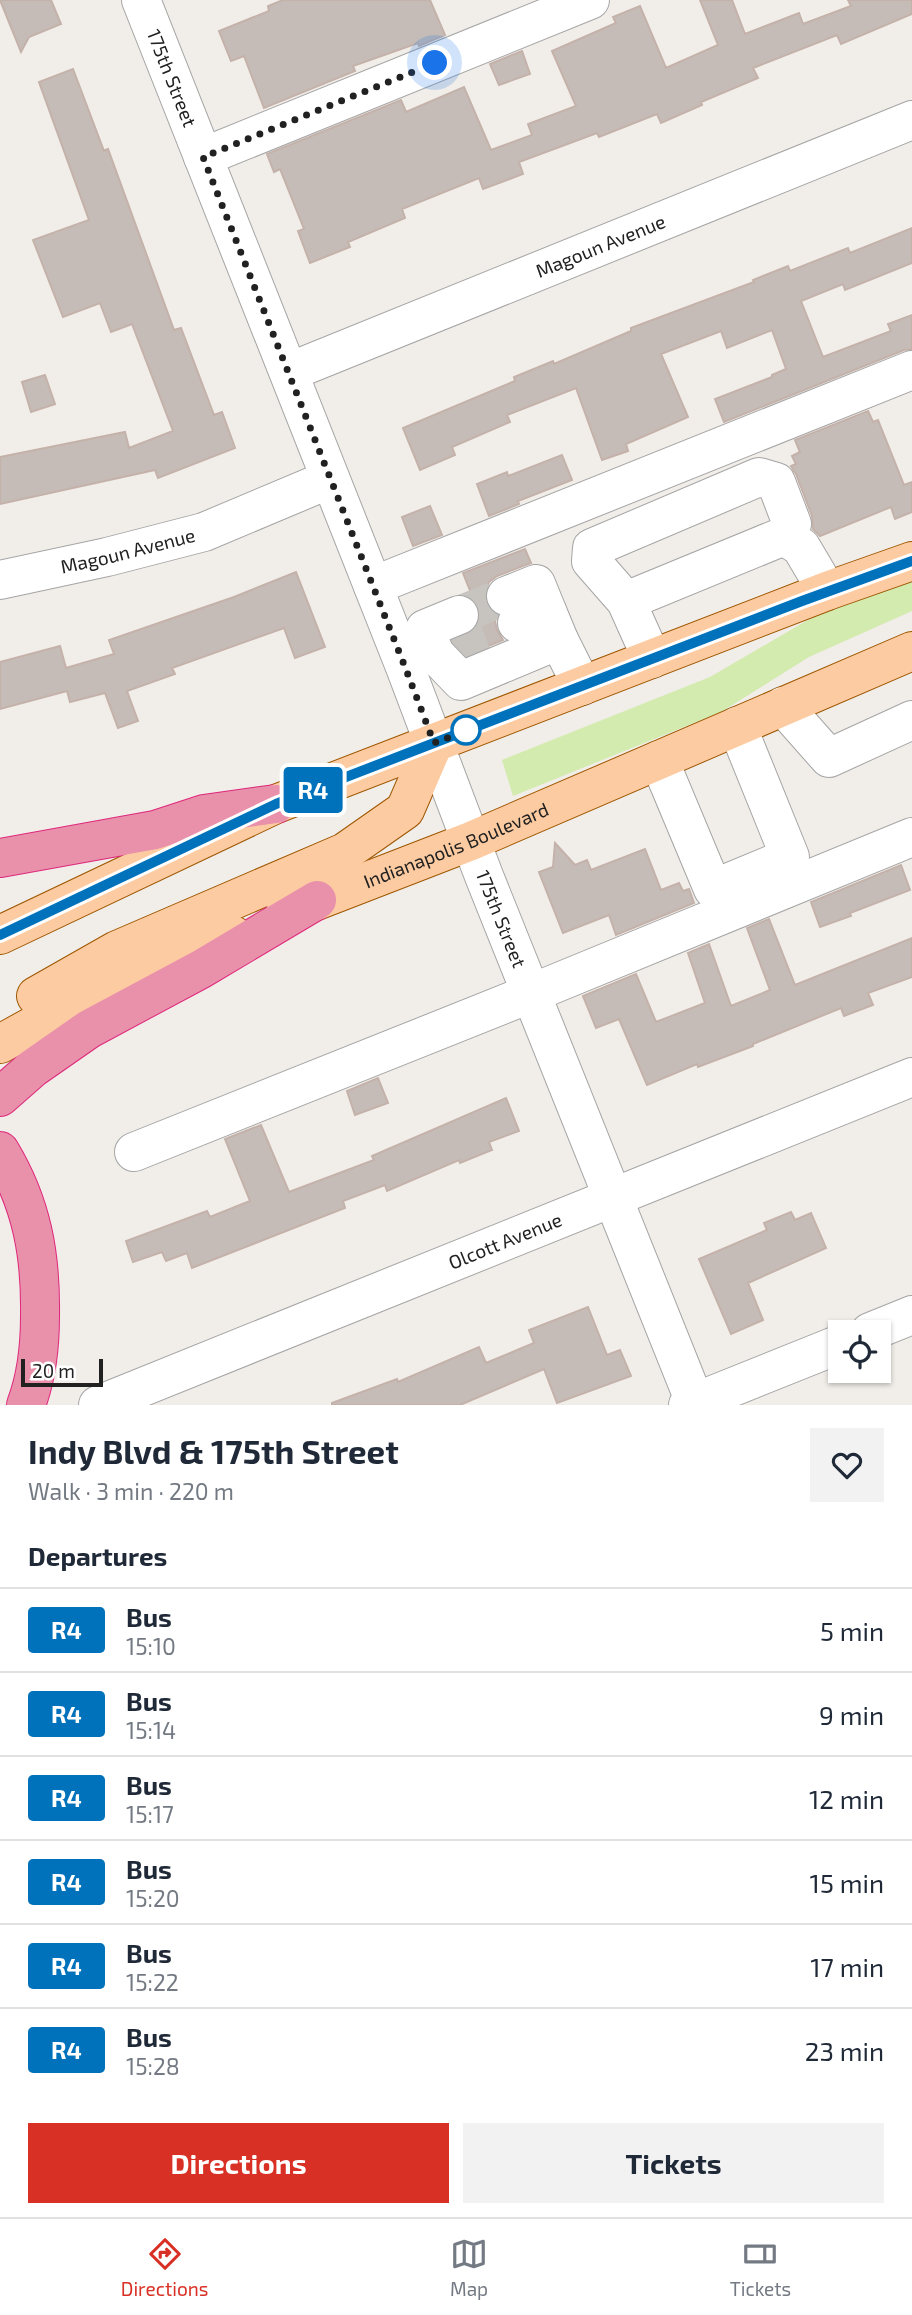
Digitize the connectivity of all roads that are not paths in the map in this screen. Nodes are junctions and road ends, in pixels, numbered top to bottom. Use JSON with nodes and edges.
{"nodes":[{"id":1,"x":141,"y":0,"type":"edge"},
{"id":2,"x":590,"y":0,"type":"edge"},
{"id":3,"x":912,"y":120,"type":"edge"},
{"id":4,"x":203,"y":157,"type":"junction"},
{"id":5,"x":289,"y":372,"type":"junction"},
{"id":6,"x":910,"y":376,"type":"edge"},
{"id":7,"x":330,"y":479,"type":"junction"},
{"id":8,"x":784,"y":536,"type":"junction"},
{"id":9,"x":912,"y":561,"type":"edge"},
{"id":10,"x":0,"y":580,"type":"edge"},
{"id":11,"x":373,"y":586,"type":"junction"},
{"id":12,"x":827,"y":591,"type":"junction"},
{"id":13,"x":626,"y":601,"type":"junction"},
{"id":14,"x":437,"y":646,"type":"junction"},
{"id":15,"x":912,"y":651,"type":"edge"},
{"id":16,"x":652,"y":659,"type":"junction"},
{"id":17,"x":478,"y":674,"type":"junction"},
{"id":18,"x":582,"y":686,"type":"junction"},
{"id":19,"x":783,"y":706,"type":"junction"},
{"id":20,"x":499,"y":718,"type":"junction"},
{"id":21,"x":912,"y":720,"type":"edge"},
{"id":22,"x":737,"y":726,"type":"junction"},
{"id":23,"x":434,"y":743,"type":"junction"},
{"id":24,"x":659,"y":760,"type":"junction"},
{"id":25,"x":276,"y":804,"type":"junction"},
{"id":26,"x":912,"y":837,"type":"edge"},
{"id":27,"x":471,"y":841,"type":"junction"},
{"id":28,"x":0,"y":858,"type":"edge"},
{"id":29,"x":317,"y":900,"type":"junction"},
{"id":30,"x":0,"y":935,"type":"edge"},
{"id":31,"x":532,"y":993,"type":"junction"},
{"id":32,"x":0,"y":1017,"type":"edge"},
{"id":33,"x":0,"y":1044,"type":"edge"},
{"id":34,"x":912,"y":1077,"type":"edge"},
{"id":35,"x":0,"y":1097,"type":"edge"},
{"id":36,"x":134,"y":1152,"type":"dead end"},
{"id":37,"x":4,"y":1157,"type":"edge"},
{"id":38,"x":614,"y":1197,"type":"junction"},
{"id":39,"x":912,"y":1315,"type":"edge"},
{"id":40,"x":891,"y":1324,"type":"edge"},
{"id":41,"x":828,"y":1349,"type":"edge"},
{"id":42,"x":693,"y":1404,"type":"edge"},
{"id":43,"x":26,"y":1405,"type":"edge"},
{"id":44,"x":98,"y":1405,"type":"edge"}],
"edges":[{"from":1,"to":4,"type":"street","name":"175th Street"},
{"from":2,"to":4,"type":"street"},
{"from":3,"to":5,"type":"street","name":"Magoun Avenue"},
{"from":4,"to":5,"type":"street","name":"175th Street"},
{"from":5,"to":7,"type":"street","name":"175th Street"},
{"from":6,"to":11,"type":"street"},
{"from":7,"to":10,"type":"street","name":"Magoun Avenue"},
{"from":7,"to":11,"type":"street","name":"175th Street"},
{"from":8,"to":12,"type":"street"},
{"from":8,"to":13,"type":"street"},
{"from":8,"to":13,"type":"street"},
{"from":9,"to":12,"type":"main road"},
{"from":11,"to":14,"type":"street","name":"175th Street"},
{"from":12,"to":16,"type":"main road"},
{"from":13,"to":16,"type":"street"},
{"from":14,"to":17,"type":"street"},
{"from":14,"to":23,"type":"street","name":"175th Street"},
{"from":15,"to":19,"type":"main road","name":"Indianapolis Boulevard"},
{"from":16,"to":18,"type":"main road"},
{"from":17,"to":18,"type":"street"},
{"from":17,"to":20,"type":"street"},
{"from":18,"to":20,"type":"main road"},
{"from":19,"to":21,"type":"street"},
{"from":19,"to":22,"type":"main road","name":"Indianapolis Boulevard"},
{"from":20,"to":23,"type":"main road"},
{"from":22,"to":24,"type":"main road","name":"Indianapolis Boulevard"},
{"from":22,"to":24,"type":"street"},
{"from":23,"to":25,"type":"main road"},
{"from":23,"to":27,"type":"street","name":"175th Street"},
{"from":23,"to":32,"type":"main road"},
{"from":24,"to":27,"type":"main road","name":"Indianapolis Boulevard"},
{"from":25,"to":28,"type":"highway"},
{"from":25,"to":30,"type":"main road"},
{"from":26,"to":31,"type":"street"},
{"from":27,"to":29,"type":"main road","name":"Indianapolis Boulevard"},
{"from":27,"to":31,"type":"street","name":"175th Street"},
{"from":29,"to":33,"type":"main road","name":"Indianapolis Boulevard"},
{"from":29,"to":35,"type":"highway"},
{"from":31,"to":36,"type":"street"},
{"from":31,"to":38,"type":"street","name":"175th Street"},
{"from":34,"to":38,"type":"street","name":"Olcott Avenue"},
{"from":37,"to":43,"type":"highway"},
{"from":38,"to":42,"type":"street","name":"175th Street"},
{"from":38,"to":44,"type":"street","name":"Olcott Avenue"},
{"from":39,"to":40,"type":"street"},
{"from":41,"to":42,"type":"street"}]}
